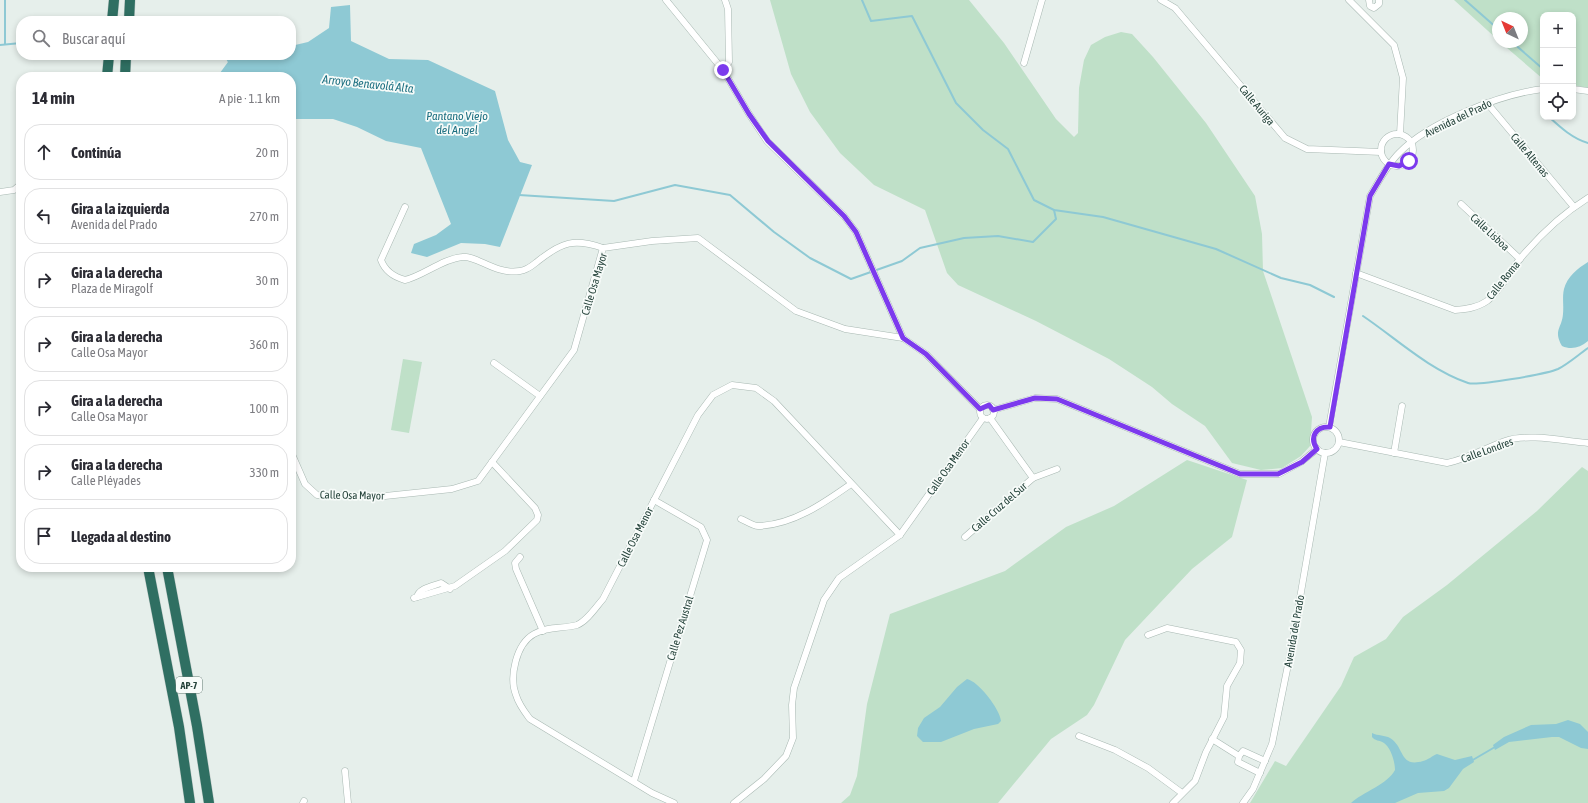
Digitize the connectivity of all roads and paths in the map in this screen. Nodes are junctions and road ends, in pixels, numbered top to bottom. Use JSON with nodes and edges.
{"nodes":[{"id":1,"x":114,"y":0,"type":"edge"},
{"id":2,"x":130,"y":0,"type":"edge"},
{"id":3,"x":666,"y":0,"type":"edge"},
{"id":4,"x":725,"y":0,"type":"edge"},
{"id":5,"x":1042,"y":0,"type":"edge"},
{"id":6,"x":1161,"y":0,"type":"edge"},
{"id":7,"x":1349,"y":0,"type":"edge"},
{"id":8,"x":1369,"y":0,"type":"edge"},
{"id":9,"x":1379,"y":0,"type":"edge"},
{"id":10,"x":112,"y":16,"type":"edge"},
{"id":11,"x":128,"y":16,"type":"edge"},
{"id":12,"x":109,"y":60,"type":"edge"},
{"id":13,"x":126,"y":60,"type":"edge"},
{"id":14,"x":1024,"y":63,"type":"dead end"},
{"id":15,"x":723,"y":70,"type":"junction"},
{"id":16,"x":107,"y":72,"type":"edge"},
{"id":17,"x":125,"y":72,"type":"edge"},
{"id":18,"x":1576,"y":89,"type":"edge"},
{"id":19,"x":1540,"y":90,"type":"edge"},
{"id":20,"x":1588,"y":91,"type":"edge"},
{"id":21,"x":1487,"y":103,"type":"junction"},
{"id":22,"x":1400,"y":134,"type":"junction"},
{"id":23,"x":1412,"y":142,"type":"junction"},
{"id":24,"x":1381,"y":152,"type":"junction"},
{"id":25,"x":1389,"y":164,"type":"junction"},
{"id":26,"x":16,"y":188,"type":"edge"},
{"id":27,"x":0,"y":192,"type":"edge"},
{"id":28,"x":1588,"y":198,"type":"edge"},
{"id":29,"x":1461,"y":204,"type":"dead end"},
{"id":30,"x":405,"y":206,"type":"dead end"},
{"id":31,"x":1574,"y":207,"type":"junction"},
{"id":32,"x":603,"y":248,"type":"junction"},
{"id":33,"x":1520,"y":260,"type":"junction"},
{"id":34,"x":1356,"y":273,"type":"junction"},
{"id":35,"x":903,"y":338,"type":"junction"},
{"id":36,"x":494,"y":363,"type":"dead end"},
{"id":37,"x":540,"y":396,"type":"junction"},
{"id":38,"x":1402,"y":406,"type":"dead end"},
{"id":39,"x":980,"y":409,"type":"junction"},
{"id":40,"x":993,"y":410,"type":"junction"},
{"id":41,"x":983,"y":418,"type":"junction"},
{"id":42,"x":990,"y":418,"type":"junction"},
{"id":43,"x":1330,"y":427,"type":"junction"},
{"id":44,"x":1339,"y":442,"type":"junction"},
{"id":45,"x":1588,"y":443,"type":"edge"},
{"id":46,"x":1317,"y":449,"type":"junction"},
{"id":47,"x":1325,"y":453,"type":"junction"},
{"id":48,"x":1394,"y":453,"type":"junction"},
{"id":49,"x":492,"y":462,"type":"junction"},
{"id":50,"x":296,"y":463,"type":"edge"},
{"id":51,"x":1057,"y":469,"type":"dead end"},
{"id":52,"x":1032,"y":478,"type":"junction"},
{"id":53,"x":851,"y":484,"type":"junction"},
{"id":54,"x":654,"y":500,"type":"junction"},
{"id":55,"x":741,"y":519,"type":"dead end"},
{"id":56,"x":900,"y":535,"type":"junction"},
{"id":57,"x":965,"y":537,"type":"dead end"},
{"id":58,"x":520,"y":557,"type":"dead end"},
{"id":59,"x":149,"y":572,"type":"edge"},
{"id":60,"x":168,"y":572,"type":"edge"},
{"id":61,"x":416,"y":598,"type":"dead end"},
{"id":62,"x":543,"y":631,"type":"junction"},
{"id":63,"x":1148,"y":635,"type":"dead end"},
{"id":64,"x":1079,"y":736,"type":"dead end"},
{"id":65,"x":1212,"y":739,"type":"junction"},
{"id":66,"x":1239,"y":756,"type":"junction"},
{"id":67,"x":1265,"y":761,"type":"junction"},
{"id":68,"x":345,"y":770,"type":"dead end"},
{"id":69,"x":1260,"y":773,"type":"junction"},
{"id":70,"x":634,"y":781,"type":"junction"},
{"id":71,"x":1182,"y":793,"type":"junction"},
{"id":72,"x":190,"y":803,"type":"edge"},
{"id":73,"x":209,"y":803,"type":"edge"},
{"id":74,"x":348,"y":803,"type":"edge"},
{"id":75,"x":674,"y":803,"type":"edge"},
{"id":76,"x":734,"y":803,"type":"edge"},
{"id":77,"x":1174,"y":803,"type":"edge"},
{"id":78,"x":1243,"y":803,"type":"edge"}],
"edges":[{"from":1,"to":10,"type":"highway"},
{"from":2,"to":11,"type":"highway"},
{"from":3,"to":15,"type":"street"},
{"from":4,"to":15,"type":"street"},
{"from":5,"to":14,"type":"street"},
{"from":6,"to":24,"type":"street","name":"Calle Auriga"},
{"from":7,"to":22,"type":"street"},
{"from":8,"to":9,"type":"street"},
{"from":12,"to":16,"type":"highway"},
{"from":13,"to":17,"type":"highway"},
{"from":15,"to":35,"type":"street"},
{"from":18,"to":20,"type":"street"},
{"from":19,"to":21,"type":"street","name":"Avenida del Prado"},
{"from":21,"to":23,"type":"street","name":"Avenida del Prado"},
{"from":21,"to":31,"type":"street","name":"Calle Altenas"},
{"from":22,"to":23,"type":"street"},
{"from":22,"to":24,"type":"street"},
{"from":23,"to":25,"type":"street","name":"Avenida del Prado"},
{"from":23,"to":25,"type":"street"},
{"from":24,"to":25,"type":"street"},
{"from":25,"to":34,"type":"street","name":"Avenida del Prado"},
{"from":26,"to":27,"type":"street"},
{"from":28,"to":31,"type":"street","name":"Calle Roma"},
{"from":29,"to":33,"type":"street","name":"Calle Lisboa"},
{"from":30,"to":32,"type":"street"},
{"from":31,"to":33,"type":"street","name":"Calle Roma"},
{"from":32,"to":35,"type":"street","name":"Calle Osa Mayor"},
{"from":32,"to":37,"type":"street","name":"Calle Osa Mayor"},
{"from":33,"to":34,"type":"street","name":"Calle Roma"},
{"from":34,"to":43,"type":"street","name":"Avenida del Prado"},
{"from":35,"to":39,"type":"street","name":"Calle Osa Mayor"},
{"from":36,"to":37,"type":"street"},
{"from":37,"to":49,"type":"street","name":"Calle Osa Mayor"},
{"from":38,"to":48,"type":"street"},
{"from":39,"to":40,"type":"street"},
{"from":39,"to":41,"type":"street"},
{"from":40,"to":42,"type":"street"},
{"from":40,"to":46,"type":"street"},
{"from":41,"to":42,"type":"street"},
{"from":41,"to":56,"type":"street","name":"Calle Osa Menor"},
{"from":42,"to":52,"type":"street","name":"Calle Cruz del Sur"},
{"from":43,"to":44,"type":"street"},
{"from":43,"to":46,"type":"street"},
{"from":44,"to":47,"type":"street"},
{"from":44,"to":48,"type":"street","name":"Calle Londres"},
{"from":45,"to":48,"type":"street","name":"Calle Londres"},
{"from":46,"to":47,"type":"street"},
{"from":47,"to":67,"type":"street","name":"Avenida del Prado"},
{"from":49,"to":50,"type":"street","name":"Calle Osa Mayor"},
{"from":49,"to":61,"type":"street"},
{"from":51,"to":52,"type":"street","name":"Calle Cruz del Sur"},
{"from":52,"to":57,"type":"street","name":"Calle Cruz del Sur"},
{"from":53,"to":54,"type":"street","name":"Calle Osa Menor"},
{"from":53,"to":55,"type":"street"},
{"from":53,"to":56,"type":"street","name":"Calle Osa Menor"},
{"from":54,"to":62,"type":"street","name":"Calle Osa Menor"},
{"from":54,"to":70,"type":"street","name":"Calle Pez Austral"},
{"from":56,"to":76,"type":"street","name":"Calle Osa Menor"},
{"from":58,"to":62,"type":"street"},
{"from":59,"to":72,"type":"highway","number":"AP-7"},
{"from":60,"to":73,"type":"highway","number":"AP-7"},
{"from":62,"to":70,"type":"street","name":"Calle Osa Menor"},
{"from":63,"to":65,"type":"street"},
{"from":64,"to":71,"type":"street"},
{"from":65,"to":66,"type":"street"},
{"from":65,"to":71,"type":"street"},
{"from":66,"to":67,"type":"street"},
{"from":66,"to":69,"type":"street"},
{"from":67,"to":69,"type":"street","name":"Avenida del Prado"},
{"from":68,"to":74,"type":"street"},
{"from":69,"to":78,"type":"street","name":"Avenida del Prado"},
{"from":70,"to":75,"type":"street","name":"Calle Osa Menor"},
{"from":71,"to":77,"type":"street"}]}
